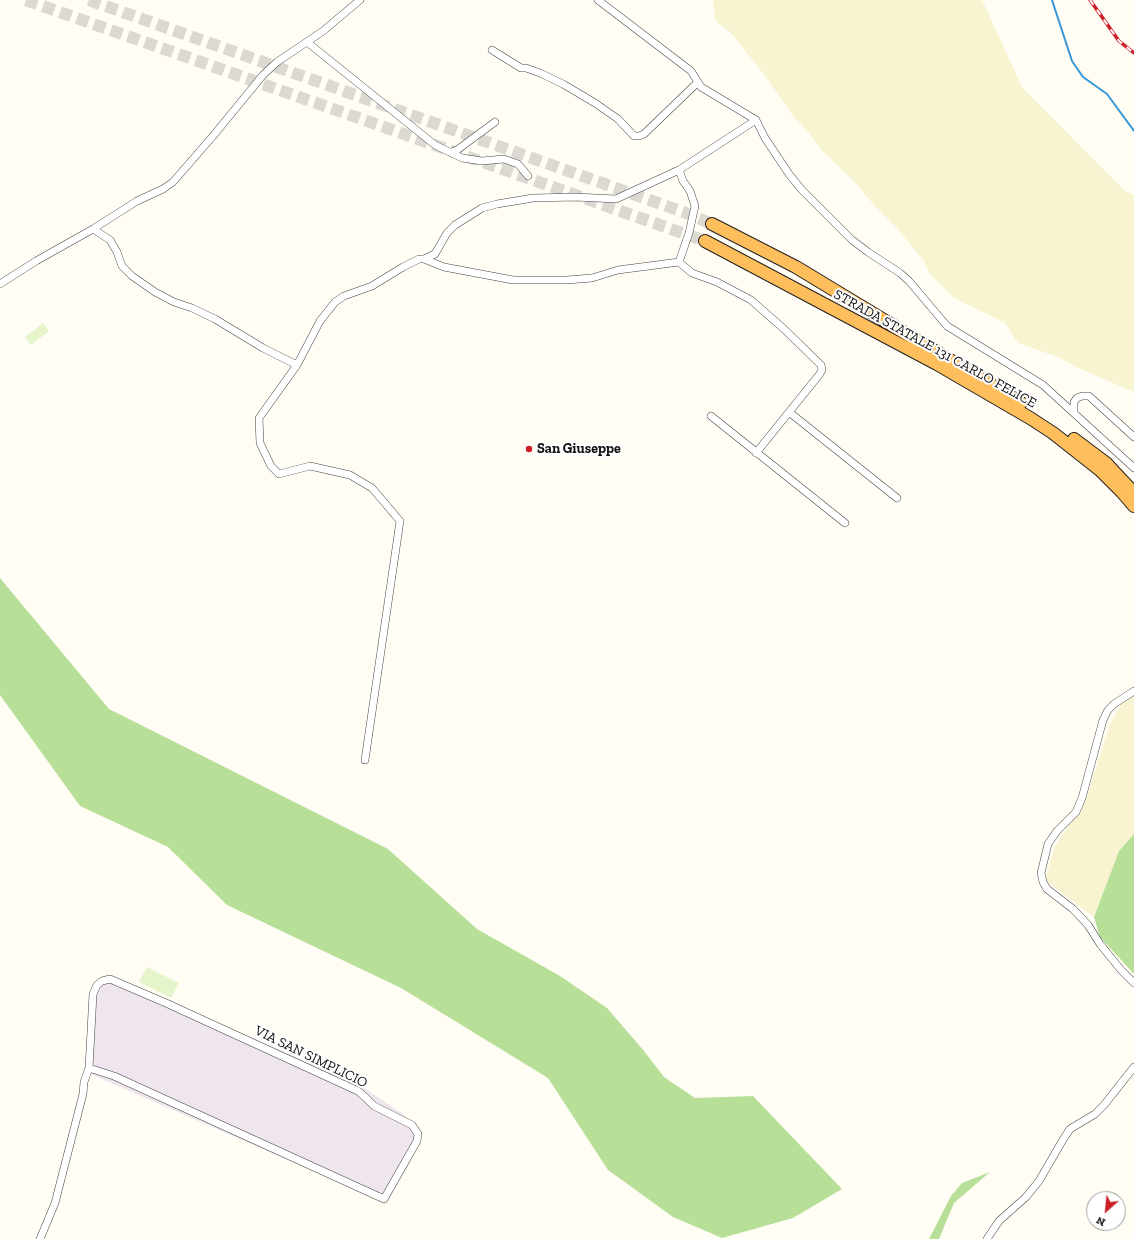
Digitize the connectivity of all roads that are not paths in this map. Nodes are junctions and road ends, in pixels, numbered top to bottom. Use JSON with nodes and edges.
{"nodes":[{"id":1,"x":360,"y":0,"type":"edge"},
{"id":2,"x":598,"y":0,"type":"edge"},
{"id":3,"x":307,"y":42,"type":"junction"},
{"id":4,"x":492,"y":50,"type":"dead end"},
{"id":5,"x":698,"y":82,"type":"junction"},
{"id":6,"x":756,"y":120,"type":"junction"},
{"id":7,"x":495,"y":122,"type":"dead end"},
{"id":8,"x":451,"y":152,"type":"junction"},
{"id":9,"x":679,"y":170,"type":"junction"},
{"id":10,"x":528,"y":176,"type":"dead end"},
{"id":11,"x":712,"y":224,"type":"tunnel mouth"},
{"id":12,"x":93,"y":229,"type":"junction"},
{"id":13,"x":705,"y":241,"type":"tunnel mouth"},
{"id":14,"x":424,"y":259,"type":"junction"},
{"id":15,"x":679,"y":262,"type":"junction"},
{"id":16,"x":0,"y":284,"type":"edge"},
{"id":17,"x":297,"y":365,"type":"junction"},
{"id":18,"x":1024,"y":405,"type":"junction"},
{"id":19,"x":789,"y":412,"type":"junction"},
{"id":20,"x":1074,"y":412,"type":"junction"},
{"id":21,"x":711,"y":416,"type":"dead end"},
{"id":22,"x":1030,"y":418,"type":"junction"},
{"id":23,"x":1134,"y":437,"type":"edge"},
{"id":24,"x":756,"y":453,"type":"junction"},
{"id":25,"x":1134,"y":468,"type":"edge"},
{"id":26,"x":1134,"y":493,"type":"edge"},
{"id":27,"x":897,"y":498,"type":"dead end"},
{"id":28,"x":1134,"y":506,"type":"edge"},
{"id":29,"x":845,"y":523,"type":"dead end"},
{"id":30,"x":1134,"y":692,"type":"edge"},
{"id":31,"x":365,"y":760,"type":"dead end"},
{"id":32,"x":1134,"y":983,"type":"edge"},
{"id":33,"x":1134,"y":1067,"type":"edge"},
{"id":34,"x":89,"y":1068,"type":"junction"},
{"id":35,"x":40,"y":1239,"type":"edge"},
{"id":36,"x":987,"y":1239,"type":"edge"}],
"edges":[{"from":1,"to":3,"type":"street"},
{"from":2,"to":5,"type":"street"},
{"from":3,"to":8,"type":"street"},
{"from":3,"to":12,"type":"street"},
{"from":4,"to":5,"type":"street"},
{"from":5,"to":6,"type":"street"},
{"from":6,"to":9,"type":"street"},
{"from":6,"to":20,"type":"street"},
{"from":7,"to":8,"type":"street"},
{"from":8,"to":10,"type":"street"},
{"from":9,"to":14,"type":"street"},
{"from":9,"to":15,"type":"street"},
{"from":11,"to":18,"type":"highway","name":"STRADA STATALE 131 CARLO FELICE"},
{"from":12,"to":16,"type":"street"},
{"from":12,"to":17,"type":"street"},
{"from":13,"to":22,"type":"highway","name":"STRADA STATALE 131 CARLO FELICE"},
{"from":14,"to":15,"type":"street"},
{"from":14,"to":17,"type":"street"},
{"from":15,"to":19,"type":"street"},
{"from":17,"to":31,"type":"street"},
{"from":18,"to":22,"type":"highway"},
{"from":18,"to":26,"type":"highway","name":"STRADA STATALE 131 CARLO FELICE"},
{"from":19,"to":24,"type":"street"},
{"from":19,"to":27,"type":"street"},
{"from":20,"to":23,"type":"street"},
{"from":20,"to":25,"type":"street"},
{"from":21,"to":24,"type":"street"},
{"from":22,"to":28,"type":"highway","name":"STRADA STATALE 131 CARLO FELICE"},
{"from":24,"to":29,"type":"street"},
{"from":30,"to":32,"type":"street"},
{"from":33,"to":36,"type":"street"},
{"from":34,"to":34,"type":"street","name":"VIA SAN SIMPLICIO"},
{"from":34,"to":35,"type":"street","name":"VIA SAN SIMPLICIO"}]}
